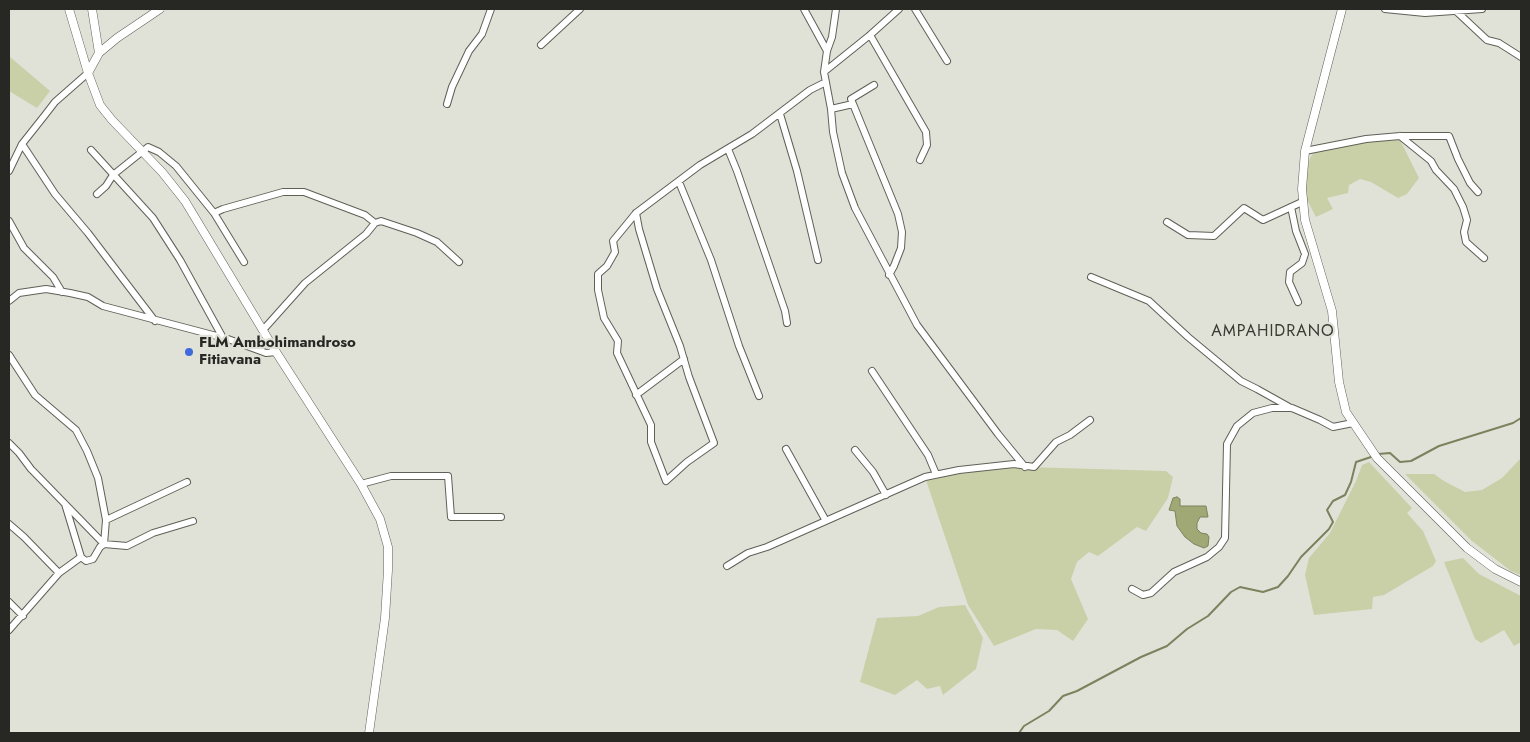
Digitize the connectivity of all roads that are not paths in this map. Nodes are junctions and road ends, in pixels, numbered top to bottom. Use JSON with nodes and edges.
{"nodes":[{"id":1,"x":69,"y":9,"type":"edge"},
{"id":2,"x":92,"y":9,"type":"edge"},
{"id":3,"x":160,"y":9,"type":"edge"},
{"id":4,"x":491,"y":9,"type":"edge"},
{"id":5,"x":580,"y":9,"type":"edge"},
{"id":6,"x":804,"y":9,"type":"edge"},
{"id":7,"x":836,"y":9,"type":"edge"},
{"id":8,"x":899,"y":9,"type":"edge"},
{"id":9,"x":915,"y":9,"type":"edge"},
{"id":10,"x":1342,"y":9,"type":"edge"},
{"id":11,"x":1384,"y":9,"type":"edge"},
{"id":12,"x":1482,"y":9,"type":"edge"},
{"id":13,"x":1455,"y":10,"type":"edge"},
{"id":14,"x":870,"y":35,"type":"junction"},
{"id":15,"x":541,"y":45,"type":"dead end"},
{"id":16,"x":827,"y":51,"type":"junction"},
{"id":17,"x":99,"y":53,"type":"junction"},
{"id":18,"x":1521,"y":57,"type":"edge"},
{"id":19,"x":947,"y":61,"type":"dead end"},
{"id":20,"x":824,"y":72,"type":"junction"},
{"id":21,"x":88,"y":73,"type":"junction"},
{"id":22,"x":826,"y":82,"type":"junction"},
{"id":23,"x":874,"y":85,"type":"dead end"},
{"id":24,"x":447,"y":104,"type":"dead end"},
{"id":25,"x":853,"y":104,"type":"junction"},
{"id":26,"x":831,"y":109,"type":"junction"},
{"id":27,"x":780,"y":114,"type":"junction"},
{"id":28,"x":1400,"y":136,"type":"junction"},
{"id":29,"x":22,"y":144,"type":"junction"},
{"id":30,"x":728,"y":148,"type":"junction"},
{"id":31,"x":91,"y":150,"type":"dead end"},
{"id":32,"x":1305,"y":151,"type":"junction"},
{"id":33,"x":143,"y":152,"type":"junction"},
{"id":34,"x":920,"y":160,"type":"dead end"},
{"id":35,"x":9,"y":171,"type":"edge"},
{"id":36,"x":113,"y":174,"type":"junction"},
{"id":37,"x":679,"y":182,"type":"junction"},
{"id":38,"x":1478,"y":192,"type":"dead end"},
{"id":39,"x":96,"y":194,"type":"dead end"},
{"id":40,"x":1302,"y":202,"type":"junction"},
{"id":41,"x":1291,"y":208,"type":"junction"},
{"id":42,"x":214,"y":213,"type":"junction"},
{"id":43,"x":636,"y":213,"type":"junction"},
{"id":44,"x":9,"y":221,"type":"edge"},
{"id":45,"x":1167,"y":222,"type":"dead end"},
{"id":46,"x":375,"y":223,"type":"junction"},
{"id":47,"x":1484,"y":258,"type":"dead end"},
{"id":48,"x":818,"y":260,"type":"dead end"},
{"id":49,"x":244,"y":262,"type":"dead end"},
{"id":50,"x":459,"y":262,"type":"dead end"},
{"id":51,"x":889,"y":275,"type":"junction"},
{"id":52,"x":1091,"y":277,"type":"dead end"},
{"id":53,"x":62,"y":292,"type":"junction"},
{"id":54,"x":9,"y":301,"type":"edge"},
{"id":55,"x":1298,"y":302,"type":"dead end"},
{"id":56,"x":155,"y":321,"type":"junction"},
{"id":57,"x":787,"y":323,"type":"dead end"},
{"id":58,"x":263,"y":330,"type":"junction"},
{"id":59,"x":223,"y":338,"type":"junction"},
{"id":60,"x":276,"y":352,"type":"junction"},
{"id":61,"x":9,"y":355,"type":"edge"},
{"id":62,"x":684,"y":359,"type":"junction"},
{"id":63,"x":872,"y":371,"type":"dead end"},
{"id":64,"x":636,"y":395,"type":"junction"},
{"id":65,"x":760,"y":396,"type":"dead end"},
{"id":66,"x":1292,"y":408,"type":"junction"},
{"id":67,"x":1090,"y":420,"type":"dead end"},
{"id":68,"x":1353,"y":423,"type":"junction"},
{"id":69,"x":9,"y":443,"type":"edge"},
{"id":70,"x":786,"y":449,"type":"dead end"},
{"id":71,"x":855,"y":450,"type":"dead end"},
{"id":72,"x":1025,"y":467,"type":"junction"},
{"id":73,"x":936,"y":474,"type":"junction"},
{"id":74,"x":187,"y":482,"type":"dead end"},
{"id":75,"x":361,"y":484,"type":"junction"},
{"id":76,"x":886,"y":495,"type":"junction"},
{"id":77,"x":65,"y":504,"type":"junction"},
{"id":78,"x":501,"y":517,"type":"dead end"},
{"id":79,"x":106,"y":520,"type":"junction"},
{"id":80,"x":193,"y":521,"type":"dead end"},
{"id":81,"x":826,"y":521,"type":"junction"},
{"id":82,"x":9,"y":524,"type":"edge"},
{"id":83,"x":104,"y":544,"type":"junction"},
{"id":84,"x":81,"y":557,"type":"junction"},
{"id":85,"x":727,"y":566,"type":"dead end"},
{"id":86,"x":59,"y":573,"type":"junction"},
{"id":87,"x":1521,"y":582,"type":"edge"},
{"id":88,"x":1132,"y":589,"type":"dead end"},
{"id":89,"x":9,"y":602,"type":"edge"},
{"id":90,"x":23,"y":616,"type":"junction"},
{"id":91,"x":9,"y":630,"type":"edge"},
{"id":92,"x":368,"y":733,"type":"edge"}],
"edges":[{"from":1,"to":21,"type":"street"},
{"from":2,"to":17,"type":"street"},
{"from":3,"to":17,"type":"street"},
{"from":4,"to":24,"type":"street"},
{"from":5,"to":15,"type":"street"},
{"from":6,"to":16,"type":"street"},
{"from":7,"to":16,"type":"street"},
{"from":8,"to":14,"type":"street"},
{"from":9,"to":19,"type":"street"},
{"from":10,"to":32,"type":"street"},
{"from":11,"to":13,"type":"street"},
{"from":12,"to":13,"type":"street"},
{"from":13,"to":18,"type":"street"},
{"from":14,"to":20,"type":"street"},
{"from":14,"to":34,"type":"street"},
{"from":16,"to":20,"type":"street"},
{"from":17,"to":21,"type":"street"},
{"from":20,"to":22,"type":"street"},
{"from":21,"to":29,"type":"street"},
{"from":21,"to":33,"type":"street"},
{"from":22,"to":26,"type":"street"},
{"from":22,"to":27,"type":"street"},
{"from":23,"to":25,"type":"street"},
{"from":25,"to":26,"type":"street"},
{"from":25,"to":51,"type":"street"},
{"from":26,"to":51,"type":"street"},
{"from":27,"to":30,"type":"street"},
{"from":27,"to":48,"type":"street"},
{"from":28,"to":32,"type":"street"},
{"from":28,"to":38,"type":"street"},
{"from":28,"to":47,"type":"street"},
{"from":29,"to":35,"type":"street"},
{"from":29,"to":56,"type":"street"},
{"from":30,"to":37,"type":"street"},
{"from":30,"to":57,"type":"street"},
{"from":31,"to":36,"type":"street"},
{"from":32,"to":40,"type":"street"},
{"from":33,"to":36,"type":"street"},
{"from":33,"to":42,"type":"street"},
{"from":33,"to":58,"type":"street"},
{"from":36,"to":39,"type":"street"},
{"from":36,"to":59,"type":"street"},
{"from":37,"to":43,"type":"street"},
{"from":37,"to":65,"type":"street"},
{"from":40,"to":41,"type":"street"},
{"from":40,"to":68,"type":"street"},
{"from":41,"to":45,"type":"street"},
{"from":41,"to":55,"type":"street"},
{"from":42,"to":46,"type":"street"},
{"from":42,"to":49,"type":"street"},
{"from":43,"to":62,"type":"street"},
{"from":43,"to":64,"type":"street"},
{"from":44,"to":53,"type":"street"},
{"from":46,"to":50,"type":"street"},
{"from":46,"to":58,"type":"street"},
{"from":51,"to":72,"type":"street"},
{"from":52,"to":66,"type":"street"},
{"from":53,"to":54,"type":"street"},
{"from":53,"to":56,"type":"street"},
{"from":56,"to":59,"type":"street"},
{"from":58,"to":60,"type":"street"},
{"from":59,"to":60,"type":"street"},
{"from":60,"to":75,"type":"street"},
{"from":61,"to":79,"type":"street"},
{"from":62,"to":64,"type":"street"},
{"from":62,"to":64,"type":"street"},
{"from":63,"to":73,"type":"street"},
{"from":66,"to":68,"type":"street"},
{"from":66,"to":88,"type":"street"},
{"from":67,"to":72,"type":"street"},
{"from":68,"to":87,"type":"street"},
{"from":69,"to":77,"type":"street"},
{"from":70,"to":81,"type":"street"},
{"from":71,"to":76,"type":"street"},
{"from":72,"to":73,"type":"street"},
{"from":73,"to":76,"type":"street"},
{"from":74,"to":79,"type":"street"},
{"from":75,"to":78,"type":"street"},
{"from":75,"to":92,"type":"street"},
{"from":76,"to":81,"type":"street"},
{"from":77,"to":83,"type":"street"},
{"from":77,"to":84,"type":"street"},
{"from":79,"to":83,"type":"street"},
{"from":80,"to":83,"type":"street"},
{"from":81,"to":85,"type":"street"},
{"from":82,"to":86,"type":"street"},
{"from":83,"to":84,"type":"street"},
{"from":84,"to":86,"type":"street"},
{"from":86,"to":90,"type":"street"},
{"from":89,"to":90,"type":"street"},
{"from":90,"to":91,"type":"street"}]}
